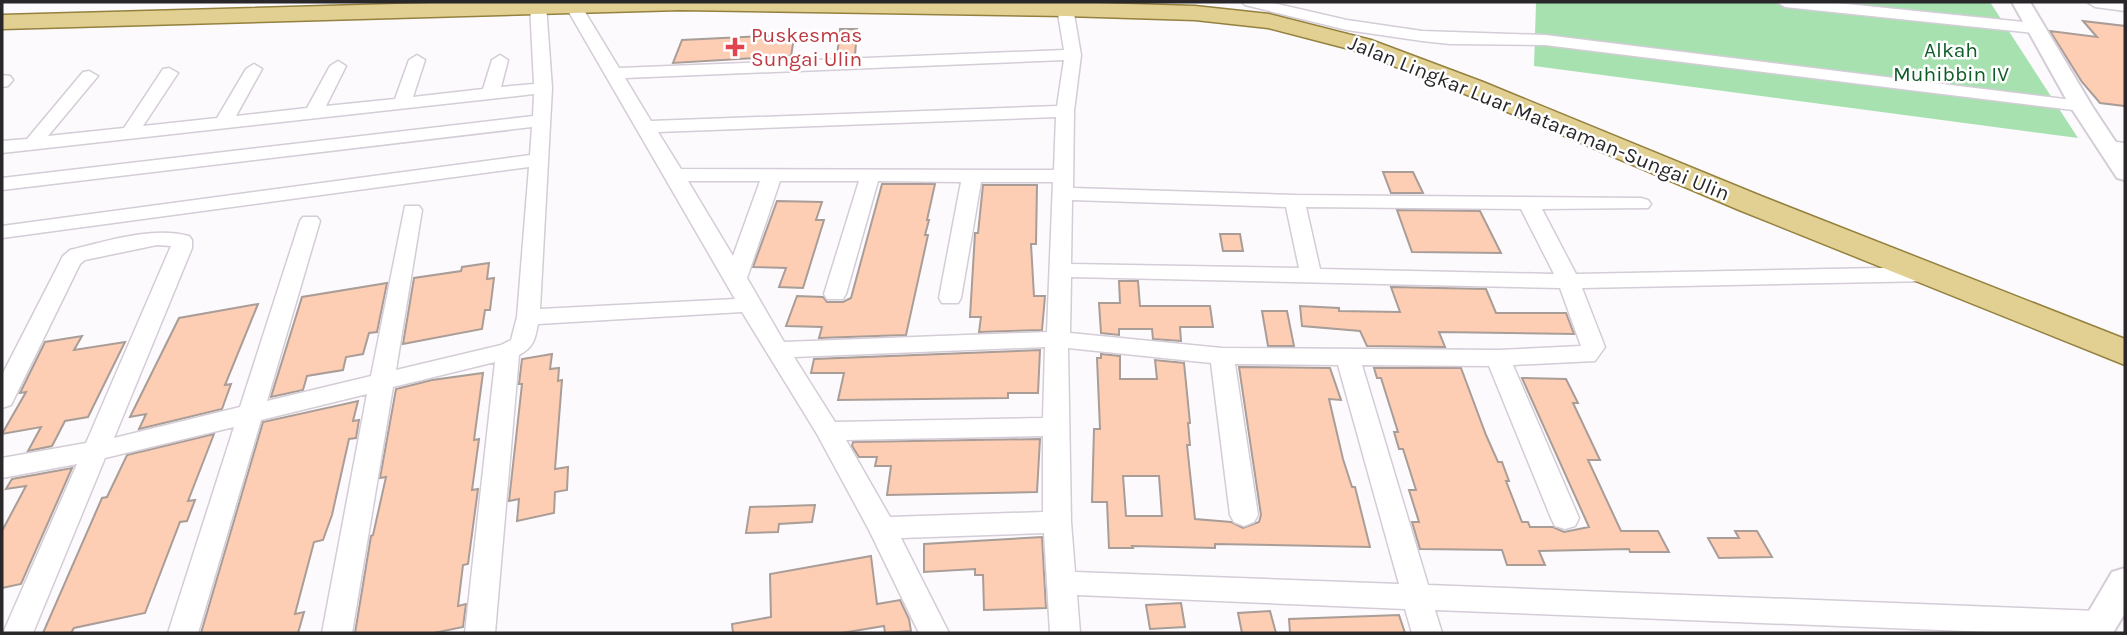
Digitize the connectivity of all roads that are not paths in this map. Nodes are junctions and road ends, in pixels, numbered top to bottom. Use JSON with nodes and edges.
{"nodes":[{"id":1,"x":1250,"y":2,"type":"edge"},
{"id":2,"x":1785,"y":2,"type":"edge"},
{"id":3,"x":2021,"y":2,"type":"edge"},
{"id":4,"x":2095,"y":2,"type":"edge"},
{"id":5,"x":572,"y":3,"type":"edge"},
{"id":6,"x":538,"y":5,"type":"junction"},
{"id":7,"x":1064,"y":5,"type":"edge"},
{"id":8,"x":2125,"y":6,"type":"edge"},
{"id":9,"x":2,"y":22,"type":"edge"},
{"id":10,"x":2035,"y":28,"type":"junction"},
{"id":11,"x":1073,"y":55,"type":"junction"},
{"id":12,"x":417,"y":60,"type":"dead end"},
{"id":13,"x":500,"y":60,"type":"dead end"},
{"id":14,"x":338,"y":66,"type":"dead end"},
{"id":15,"x":254,"y":69,"type":"dead end"},
{"id":16,"x":169,"y":73,"type":"dead end"},
{"id":17,"x":613,"y":73,"type":"junction"},
{"id":18,"x":89,"y":76,"type":"dead end"},
{"id":19,"x":543,"y":88,"type":"junction"},
{"id":20,"x":490,"y":94,"type":"junction"},
{"id":21,"x":402,"y":103,"type":"junction"},
{"id":22,"x":2081,"y":106,"type":"junction"},
{"id":23,"x":1065,"y":111,"type":"junction"},
{"id":24,"x":314,"y":112,"type":"junction"},
{"id":25,"x":542,"y":120,"type":"junction"},
{"id":26,"x":224,"y":122,"type":"junction"},
{"id":27,"x":646,"y":127,"type":"junction"},
{"id":28,"x":131,"y":131,"type":"junction"},
{"id":29,"x":107,"y":135,"type":"junction"},
{"id":30,"x":32,"y":144,"type":"junction"},
{"id":31,"x":2,"y":147,"type":"edge"},
{"id":32,"x":2117,"y":148,"type":"edge"},
{"id":33,"x":539,"y":160,"type":"junction"},
{"id":34,"x":2125,"y":173,"type":"edge"},
{"id":35,"x":74,"y":174,"type":"junction"},
{"id":36,"x":675,"y":176,"type":"junction"},
{"id":37,"x":772,"y":176,"type":"junction"},
{"id":38,"x":870,"y":176,"type":"junction"},
{"id":39,"x":972,"y":176,"type":"junction"},
{"id":40,"x":2,"y":184,"type":"edge"},
{"id":41,"x":1063,"y":185,"type":"junction"},
{"id":42,"x":1295,"y":201,"type":"junction"},
{"id":43,"x":1529,"y":204,"type":"junction"},
{"id":44,"x":1641,"y":204,"type":"dead end"},
{"id":45,"x":412,"y":210,"type":"dead end"},
{"id":46,"x":310,"y":221,"type":"dead end"},
{"id":47,"x":2,"y":232,"type":"edge"},
{"id":48,"x":1060,"y":270,"type":"junction"},
{"id":49,"x":1934,"y":274,"type":"junction"},
{"id":50,"x":1311,"y":276,"type":"junction"},
{"id":51,"x":736,"y":278,"type":"junction"},
{"id":52,"x":1569,"y":281,"type":"junction"},
{"id":53,"x":835,"y":294,"type":"dead end"},
{"id":54,"x":950,"y":298,"type":"dead end"},
{"id":55,"x":749,"y":305,"type":"junction"},
{"id":56,"x":528,"y":317,"type":"junction"},
{"id":57,"x":1058,"y":339,"type":"junction"},
{"id":58,"x":779,"y":350,"type":"junction"},
{"id":59,"x":508,"y":351,"type":"junction"},
{"id":60,"x":2125,"y":353,"type":"edge"},
{"id":61,"x":1222,"y":356,"type":"junction"},
{"id":62,"x":1348,"y":357,"type":"junction"},
{"id":63,"x":1498,"y":359,"type":"junction"},
{"id":64,"x":382,"y":381,"type":"junction"},
{"id":65,"x":2,"y":399,"type":"edge"},
{"id":66,"x":251,"y":413,"type":"junction"},
{"id":67,"x":1057,"y":427,"type":"junction"},
{"id":68,"x":828,"y":431,"type":"junction"},
{"id":69,"x":96,"y":450,"type":"junction"},
{"id":70,"x":2,"y":468,"type":"edge"},
{"id":71,"x":1244,"y":515,"type":"dead end"},
{"id":72,"x":1565,"y":518,"type":"dead end"},
{"id":73,"x":1057,"y":522,"type":"junction"},
{"id":74,"x":882,"y":528,"type":"junction"},
{"id":75,"x":2125,"y":582,"type":"edge"},
{"id":76,"x":1063,"y":583,"type":"junction"},
{"id":77,"x":1416,"y":597,"type":"junction"},
{"id":78,"x":2096,"y":629,"type":"edge"},
{"id":79,"x":18,"y":633,"type":"edge"},
{"id":80,"x":183,"y":633,"type":"edge"},
{"id":81,"x":337,"y":633,"type":"edge"},
{"id":82,"x":480,"y":633,"type":"edge"},
{"id":83,"x":934,"y":633,"type":"edge"},
{"id":84,"x":1065,"y":633,"type":"edge"},
{"id":85,"x":1427,"y":633,"type":"edge"}],
"edges":[{"from":1,"to":22,"type":"street"},
{"from":2,"to":10,"type":"street"},
{"from":3,"to":10,"type":"street"},
{"from":4,"to":8,"type":"street"},
{"from":5,"to":6,"type":"main road","name":"Jalan Lingkar Luar Mataraman-Sungai Ulin"},
{"from":5,"to":7,"type":"main road","name":"Jalan Lingkar Luar Mataraman-Sungai Ulin"},
{"from":5,"to":17,"type":"street"},
{"from":6,"to":9,"type":"main road","name":"Jalan Lingkar Luar Mataraman-Sungai Ulin"},
{"from":6,"to":19,"type":"street"},
{"from":7,"to":11,"type":"street"},
{"from":7,"to":49,"type":"main road","name":"Jalan Lingkar Luar Mataraman-Sungai Ulin"},
{"from":10,"to":22,"type":"street"},
{"from":11,"to":17,"type":"street"},
{"from":11,"to":23,"type":"street"},
{"from":12,"to":21,"type":"street"},
{"from":13,"to":20,"type":"street"},
{"from":14,"to":24,"type":"street"},
{"from":15,"to":26,"type":"street"},
{"from":16,"to":28,"type":"street"},
{"from":17,"to":27,"type":"street"},
{"from":18,"to":30,"type":"street"},
{"from":19,"to":20,"type":"street"},
{"from":19,"to":25,"type":"street"},
{"from":20,"to":21,"type":"street"},
{"from":21,"to":24,"type":"street"},
{"from":22,"to":32,"type":"street"},
{"from":23,"to":27,"type":"street"},
{"from":23,"to":41,"type":"street"},
{"from":24,"to":26,"type":"street"},
{"from":25,"to":33,"type":"street"},
{"from":25,"to":35,"type":"street"},
{"from":26,"to":28,"type":"street"},
{"from":27,"to":36,"type":"street"},
{"from":28,"to":29,"type":"street"},
{"from":29,"to":30,"type":"street"},
{"from":29,"to":35,"type":"street"},
{"from":30,"to":31,"type":"street"},
{"from":32,"to":34,"type":"street"},
{"from":33,"to":47,"type":"street"},
{"from":33,"to":56,"type":"street"},
{"from":35,"to":40,"type":"street"},
{"from":36,"to":37,"type":"street"},
{"from":36,"to":51,"type":"street"},
{"from":37,"to":38,"type":"street"},
{"from":37,"to":51,"type":"street"},
{"from":38,"to":39,"type":"street"},
{"from":38,"to":53,"type":"street"},
{"from":39,"to":41,"type":"street"},
{"from":39,"to":54,"type":"street"},
{"from":41,"to":42,"type":"street"},
{"from":41,"to":48,"type":"street"},
{"from":42,"to":43,"type":"street"},
{"from":42,"to":50,"type":"street"},
{"from":43,"to":44,"type":"street"},
{"from":43,"to":52,"type":"street"},
{"from":45,"to":64,"type":"street"},
{"from":46,"to":66,"type":"street"},
{"from":48,"to":50,"type":"street"},
{"from":48,"to":57,"type":"street"},
{"from":49,"to":52,"type":"street"},
{"from":49,"to":60,"type":"main road","name":"Jalan Lingkar Luar Mataraman-Sungai Ulin"},
{"from":50,"to":52,"type":"street"},
{"from":51,"to":55,"type":"street"},
{"from":52,"to":63,"type":"street"},
{"from":55,"to":56,"type":"street"},
{"from":55,"to":58,"type":"street"},
{"from":56,"to":59,"type":"street"},
{"from":57,"to":58,"type":"street"},
{"from":57,"to":61,"type":"street"},
{"from":57,"to":67,"type":"street"},
{"from":58,"to":68,"type":"street"},
{"from":59,"to":64,"type":"street"},
{"from":59,"to":82,"type":"street"},
{"from":61,"to":62,"type":"street"},
{"from":61,"to":71,"type":"street"},
{"from":62,"to":63,"type":"street"},
{"from":62,"to":77,"type":"street"},
{"from":63,"to":72,"type":"street"},
{"from":64,"to":66,"type":"street"},
{"from":64,"to":81,"type":"street"},
{"from":65,"to":69,"type":"street"},
{"from":66,"to":69,"type":"street"},
{"from":66,"to":80,"type":"street"},
{"from":67,"to":68,"type":"street"},
{"from":67,"to":73,"type":"street"},
{"from":68,"to":74,"type":"street"},
{"from":69,"to":70,"type":"street"},
{"from":69,"to":79,"type":"street"},
{"from":73,"to":74,"type":"street"},
{"from":73,"to":76,"type":"street"},
{"from":74,"to":83,"type":"street"},
{"from":75,"to":78,"type":"street"},
{"from":76,"to":77,"type":"street"},
{"from":76,"to":84,"type":"street"},
{"from":77,"to":78,"type":"street"},
{"from":77,"to":85,"type":"street"}]}
